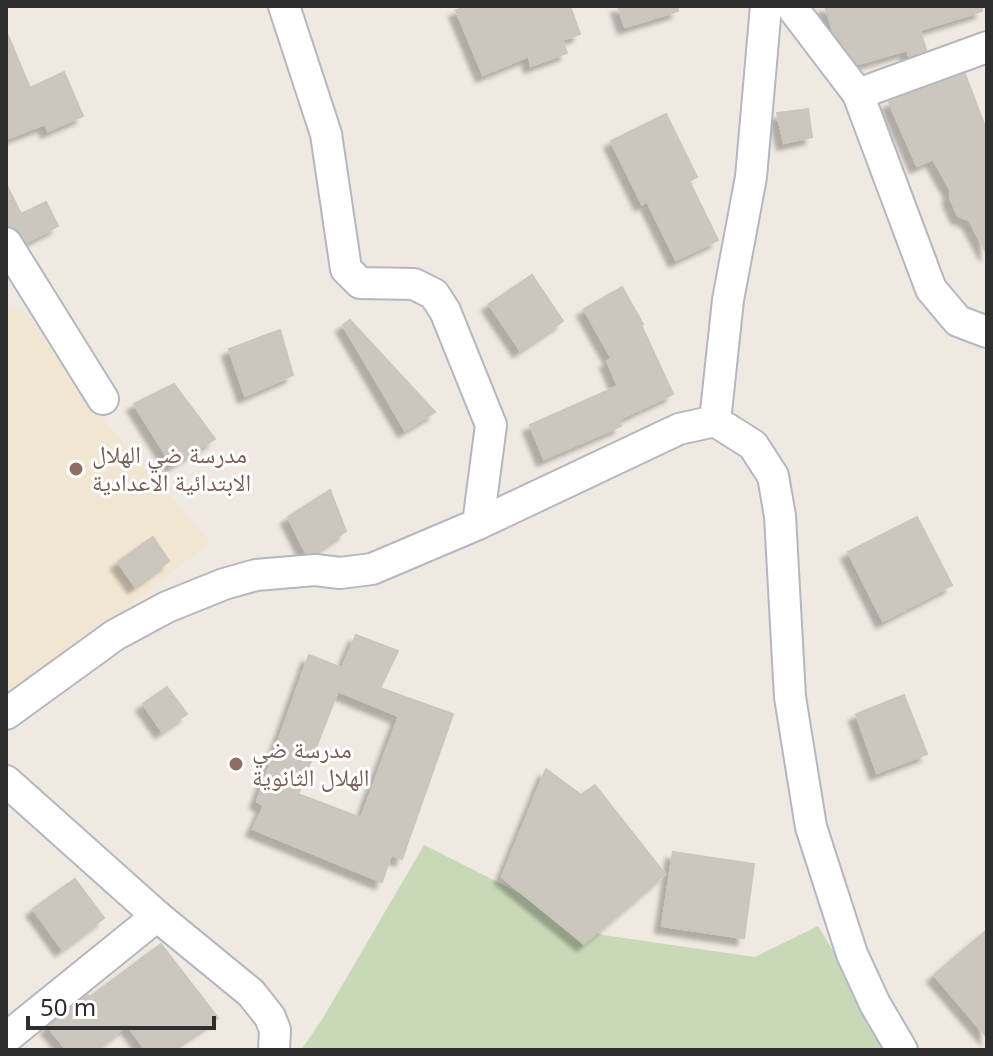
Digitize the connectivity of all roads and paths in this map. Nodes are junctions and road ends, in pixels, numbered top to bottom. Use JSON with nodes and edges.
{"nodes":[{"id":1,"x":284,"y":6,"type":"edge"},
{"id":2,"x":766,"y":6,"type":"edge"},
{"id":3,"x":791,"y":6,"type":"edge"},
{"id":4,"x":987,"y":47,"type":"edge"},
{"id":5,"x":858,"y":94,"type":"junction"},
{"id":6,"x":6,"y":243,"type":"edge"},
{"id":7,"x":987,"y":332,"type":"edge"},
{"id":8,"x":103,"y":399,"type":"dead end"},
{"id":9,"x":715,"y":421,"type":"junction"},
{"id":10,"x":478,"y":524,"type":"junction"},
{"id":11,"x":6,"y":714,"type":"edge"},
{"id":12,"x":6,"y":781,"type":"edge"},
{"id":13,"x":157,"y":916,"type":"junction"},
{"id":14,"x":6,"y":1039,"type":"edge"},
{"id":15,"x":15,"y":1050,"type":"edge"},
{"id":16,"x":274,"y":1050,"type":"edge"},
{"id":17,"x":902,"y":1050,"type":"edge"}],
"edges":[{"from":1,"to":10,"type":"street"},
{"from":2,"to":9,"type":"street"},
{"from":3,"to":5,"type":"street"},
{"from":4,"to":5,"type":"street"},
{"from":5,"to":7,"type":"street"},
{"from":6,"to":8,"type":"street"},
{"from":9,"to":10,"type":"street"},
{"from":9,"to":17,"type":"street"},
{"from":10,"to":11,"type":"street"},
{"from":12,"to":13,"type":"street"},
{"from":13,"to":14,"type":"street"},
{"from":13,"to":16,"type":"street"},
{"from":14,"to":15,"type":"street"}]}
